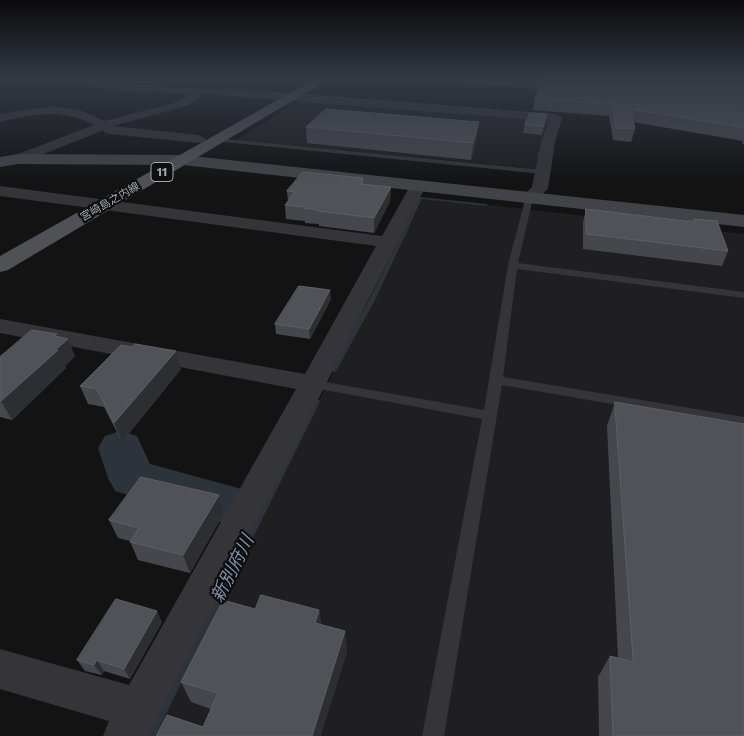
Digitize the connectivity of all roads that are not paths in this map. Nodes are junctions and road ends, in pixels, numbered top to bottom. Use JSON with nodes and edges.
{"nodes":[{"id":1,"x":21,"y":113,"type":"edge"},
{"id":2,"x":76,"y":113,"type":"edge"},
{"id":3,"x":148,"y":113,"type":"edge"},
{"id":4,"x":252,"y":113,"type":"edge"},
{"id":5,"x":259,"y":113,"type":"edge"},
{"id":6,"x":496,"y":113,"type":"edge"},
{"id":7,"x":0,"y":118,"type":"edge"},
{"id":8,"x":99,"y":127,"type":"junction"},
{"id":9,"x":198,"y":139,"type":"junction"},
{"id":10,"x":216,"y":140,"type":"junction"},
{"id":11,"x":18,"y":159,"type":"junction"},
{"id":12,"x":160,"y":160,"type":"junction"},
{"id":13,"x":183,"y":160,"type":"junction"},
{"id":14,"x":0,"y":162,"type":"edge"},
{"id":15,"x":543,"y":172,"type":"junction"},
{"id":16,"x":418,"y":186,"type":"junction"},
{"id":17,"x":0,"y":191,"type":"edge"},
{"id":18,"x":529,"y":198,"type":"junction"},
{"id":19,"x":85,"y":201,"type":"junction"},
{"id":20,"x":106,"y":204,"type":"junction"},
{"id":21,"x":744,"y":221,"type":"edge"},
{"id":22,"x":390,"y":242,"type":"junction"},
{"id":23,"x":0,"y":248,"type":"edge"},
{"id":24,"x":0,"y":265,"type":"edge"},
{"id":25,"x":513,"y":265,"type":"junction"},
{"id":26,"x":744,"y":295,"type":"edge"},
{"id":27,"x":0,"y":326,"type":"edge"},
{"id":28,"x":496,"y":380,"type":"junction"},
{"id":29,"x":314,"y":384,"type":"junction"},
{"id":30,"x":490,"y":416,"type":"junction"},
{"id":31,"x":744,"y":422,"type":"edge"},
{"id":32,"x":0,"y":669,"type":"edge"},
{"id":33,"x":132,"y":723,"type":"edge"},
{"id":34,"x":433,"y":736,"type":"edge"}],
"edges":[{"from":1,"to":7,"type":"street"},
{"from":2,"to":8,"type":"street"},
{"from":3,"to":8,"type":"street"},
{"from":4,"to":9,"type":"main road","name":"宮崎島之内線","number":"11"},
{"from":5,"to":10,"type":"main road","name":"宮崎島之内線","number":"11"},
{"from":6,"to":15,"type":"street"},
{"from":8,"to":9,"type":"street"},
{"from":8,"to":11,"type":"street"},
{"from":9,"to":12,"type":"main road","name":"宮崎島之内線","number":"11"},
{"from":10,"to":13,"type":"main road","name":"宮崎島之内線","number":"11"},
{"from":10,"to":15,"type":"lane"},
{"from":11,"to":12,"type":"street"},
{"from":11,"to":14,"type":"street"},
{"from":12,"to":13,"type":"street"},
{"from":12,"to":19,"type":"main road","name":"宮崎島之内線","number":"11"},
{"from":13,"to":16,"type":"street"},
{"from":13,"to":20,"type":"main road","name":"宮崎島之内線","number":"11"},
{"from":15,"to":18,"type":"street"},
{"from":16,"to":18,"type":"street"},
{"from":16,"to":22,"type":"street"},
{"from":17,"to":19,"type":"street"},
{"from":18,"to":21,"type":"street"},
{"from":18,"to":25,"type":"lane"},
{"from":19,"to":20,"type":"street"},
{"from":19,"to":23,"type":"main road","name":"宮崎島之内線","number":"11"},
{"from":20,"to":22,"type":"street"},
{"from":20,"to":24,"type":"main road","name":"宮崎島之内線","number":"11"},
{"from":22,"to":29,"type":"street"},
{"from":25,"to":26,"type":"lane"},
{"from":25,"to":28,"type":"lane"},
{"from":27,"to":29,"type":"street"},
{"from":28,"to":30,"type":"lane"},
{"from":28,"to":31,"type":"lane"},
{"from":29,"to":30,"type":"lane"},
{"from":29,"to":33,"type":"street"},
{"from":30,"to":34,"type":"lane"},
{"from":32,"to":33,"type":"street"}]}
